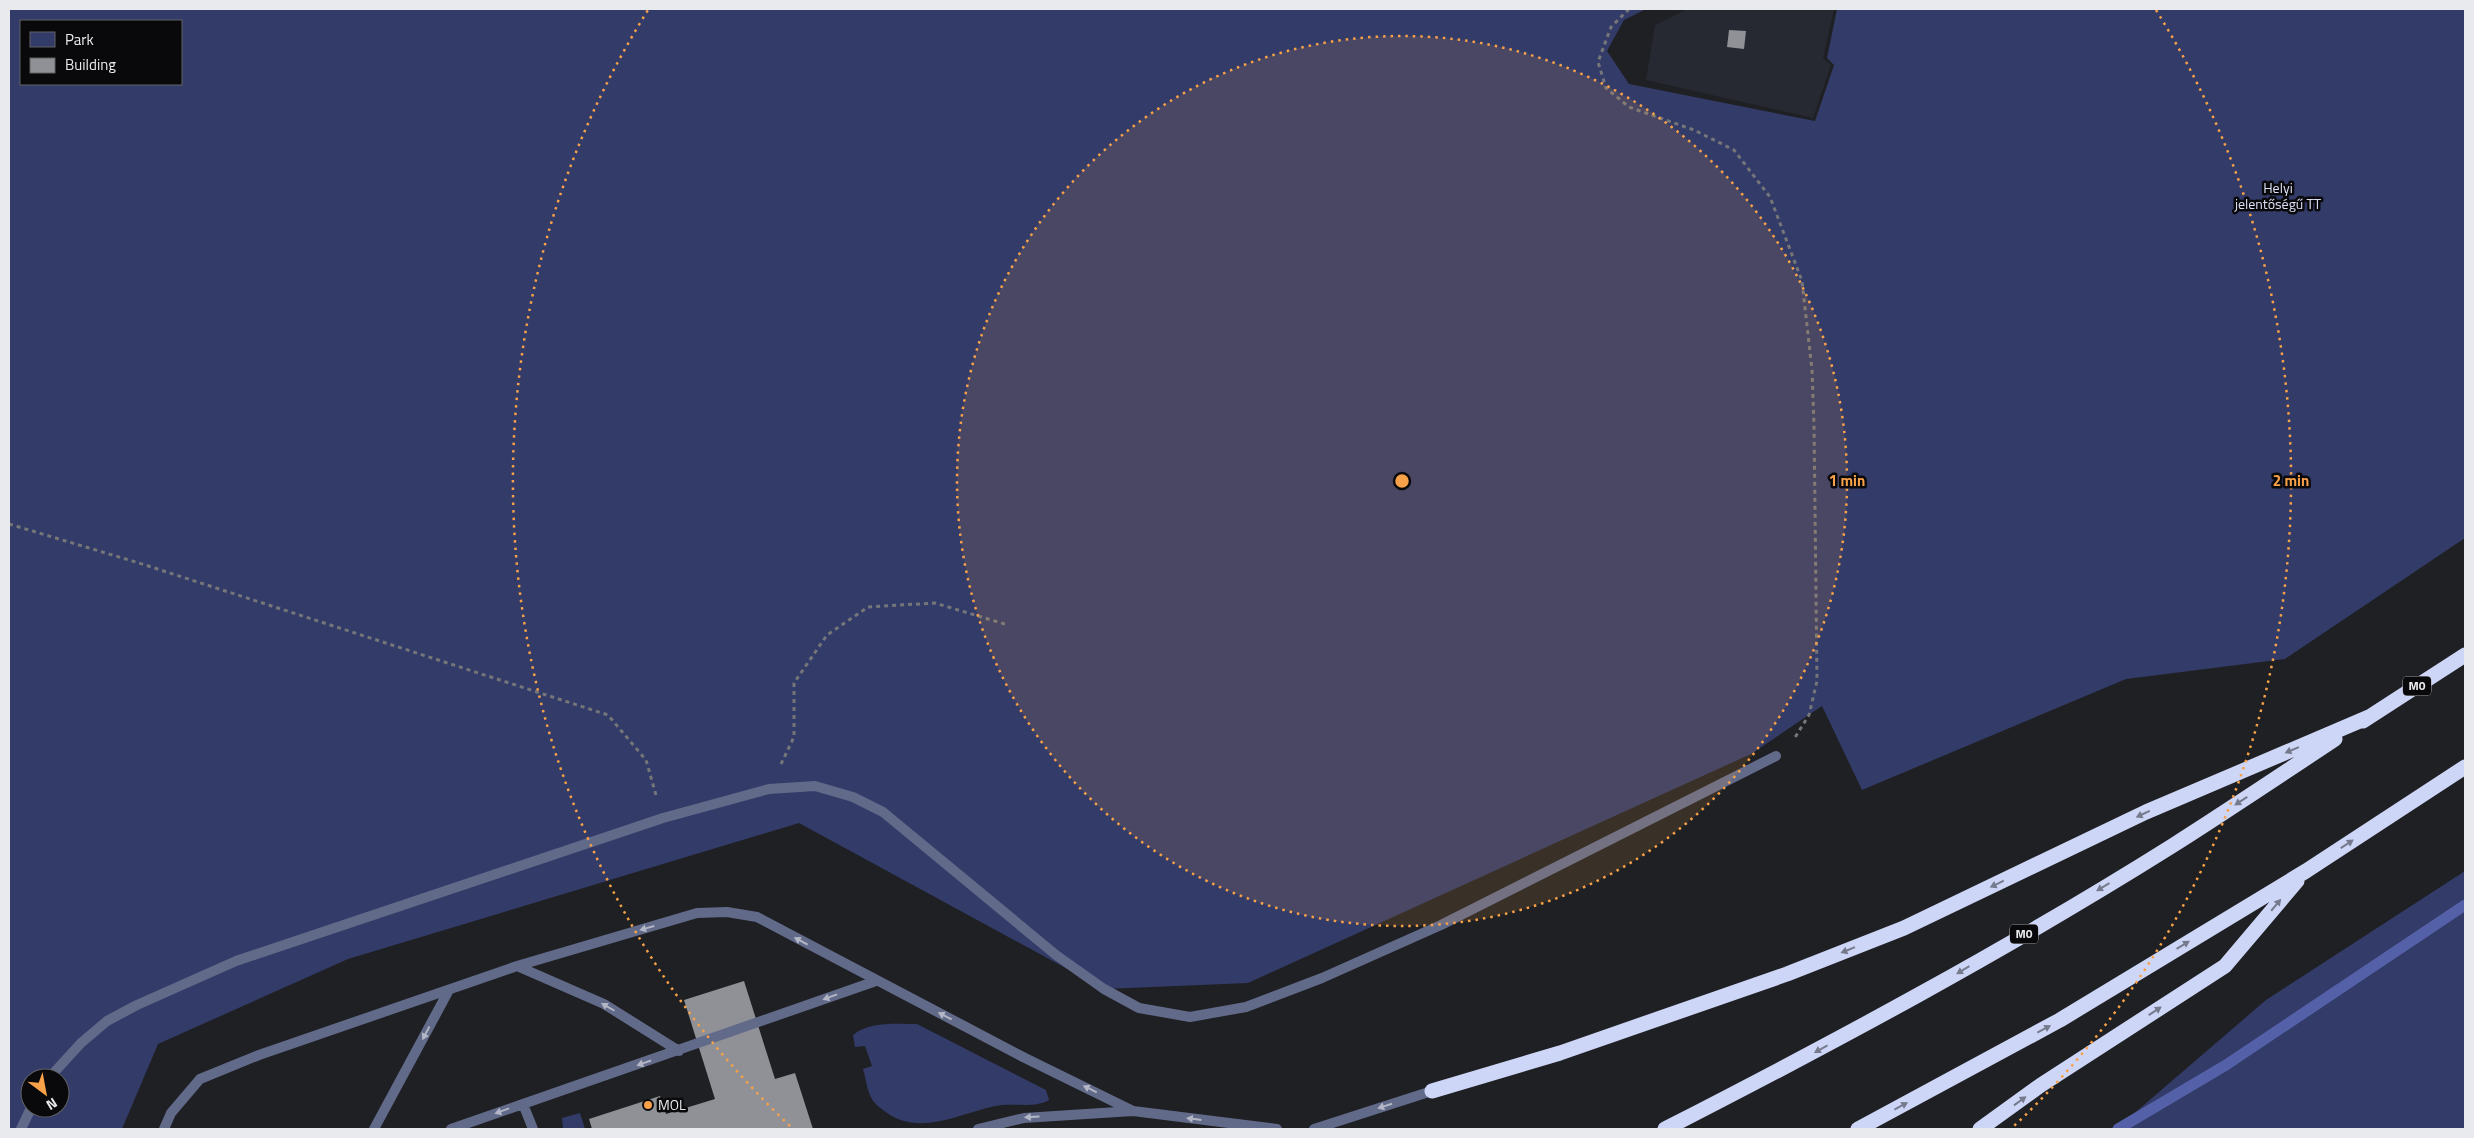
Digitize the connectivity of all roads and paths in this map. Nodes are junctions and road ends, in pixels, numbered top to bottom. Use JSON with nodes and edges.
{"nodes":[{"id":1,"x":1629,"y":9,"type":"edge"},
{"id":2,"x":9,"y":524,"type":"edge"},
{"id":3,"x":1008,"y":625,"type":"dead end"},
{"id":4,"x":2465,"y":656,"type":"edge"},
{"id":5,"x":2369,"y":717,"type":"junction"},
{"id":6,"x":1776,"y":756,"type":"joint"},
{"id":7,"x":2465,"y":767,"type":"edge"},
{"id":8,"x":769,"y":789,"type":"junction"},
{"id":9,"x":663,"y":818,"type":"junction"},
{"id":10,"x":2306,"y":871,"type":"junction"},
{"id":11,"x":517,"y":966,"type":"junction"},
{"id":12,"x":876,"y":981,"type":"junction"},
{"id":13,"x":449,"y":990,"type":"junction"},
{"id":14,"x":679,"y":1051,"type":"junction"},
{"id":15,"x":58,"y":1068,"type":"edge"},
{"id":16,"x":1432,"y":1091,"type":"joint"},
{"id":17,"x":523,"y":1104,"type":"junction"},
{"id":18,"x":1133,"y":1111,"type":"junction"},
{"id":19,"x":476,"y":1125,"type":"edge"},
{"id":20,"x":164,"y":1129,"type":"edge"},
{"id":21,"x":374,"y":1129,"type":"edge"},
{"id":22,"x":451,"y":1129,"type":"edge"},
{"id":23,"x":533,"y":1129,"type":"edge"},
{"id":24,"x":978,"y":1129,"type":"edge"},
{"id":25,"x":1277,"y":1129,"type":"edge"},
{"id":26,"x":1314,"y":1129,"type":"edge"},
{"id":27,"x":1665,"y":1129,"type":"edge"},
{"id":28,"x":1858,"y":1129,"type":"edge"},
{"id":29,"x":1980,"y":1129,"type":"edge"}],
"edges":[{"from":1,"to":6,"type":"path"},
{"from":2,"to":9,"type":"path"},
{"from":3,"to":8,"type":"path"},
{"from":4,"to":5,"type":"highway","number":"M0"},
{"from":5,"to":16,"type":"highway","one_way":true},
{"from":5,"to":27,"type":"highway","number":"M0","one_way":true},
{"from":6,"to":8,"type":"lane"},
{"from":10,"to":7,"type":"highway","one_way":true},
{"from":8,"to":9,"type":"lane"},
{"from":9,"to":15,"type":"lane"},
{"from":28,"to":10,"type":"highway","one_way":true},
{"from":29,"to":10,"type":"highway","one_way":true},
{"from":12,"to":11,"type":"lane","one_way":true},
{"from":11,"to":13,"type":"lane"},
{"from":14,"to":11,"type":"lane","one_way":true},
{"from":12,"to":14,"type":"lane","one_way":true},
{"from":18,"to":12,"type":"lane","one_way":true},
{"from":13,"to":20,"type":"lane"},
{"from":13,"to":21,"type":"lane","one_way":true},
{"from":14,"to":17,"type":"lane","one_way":true},
{"from":16,"to":26,"type":"lane","one_way":true},
{"from":17,"to":19,"type":"lane","one_way":true},
{"from":17,"to":23,"type":"lane"},
{"from":18,"to":24,"type":"lane","one_way":true},
{"from":25,"to":18,"type":"lane","one_way":true},
{"from":19,"to":22,"type":"lane"}]}
